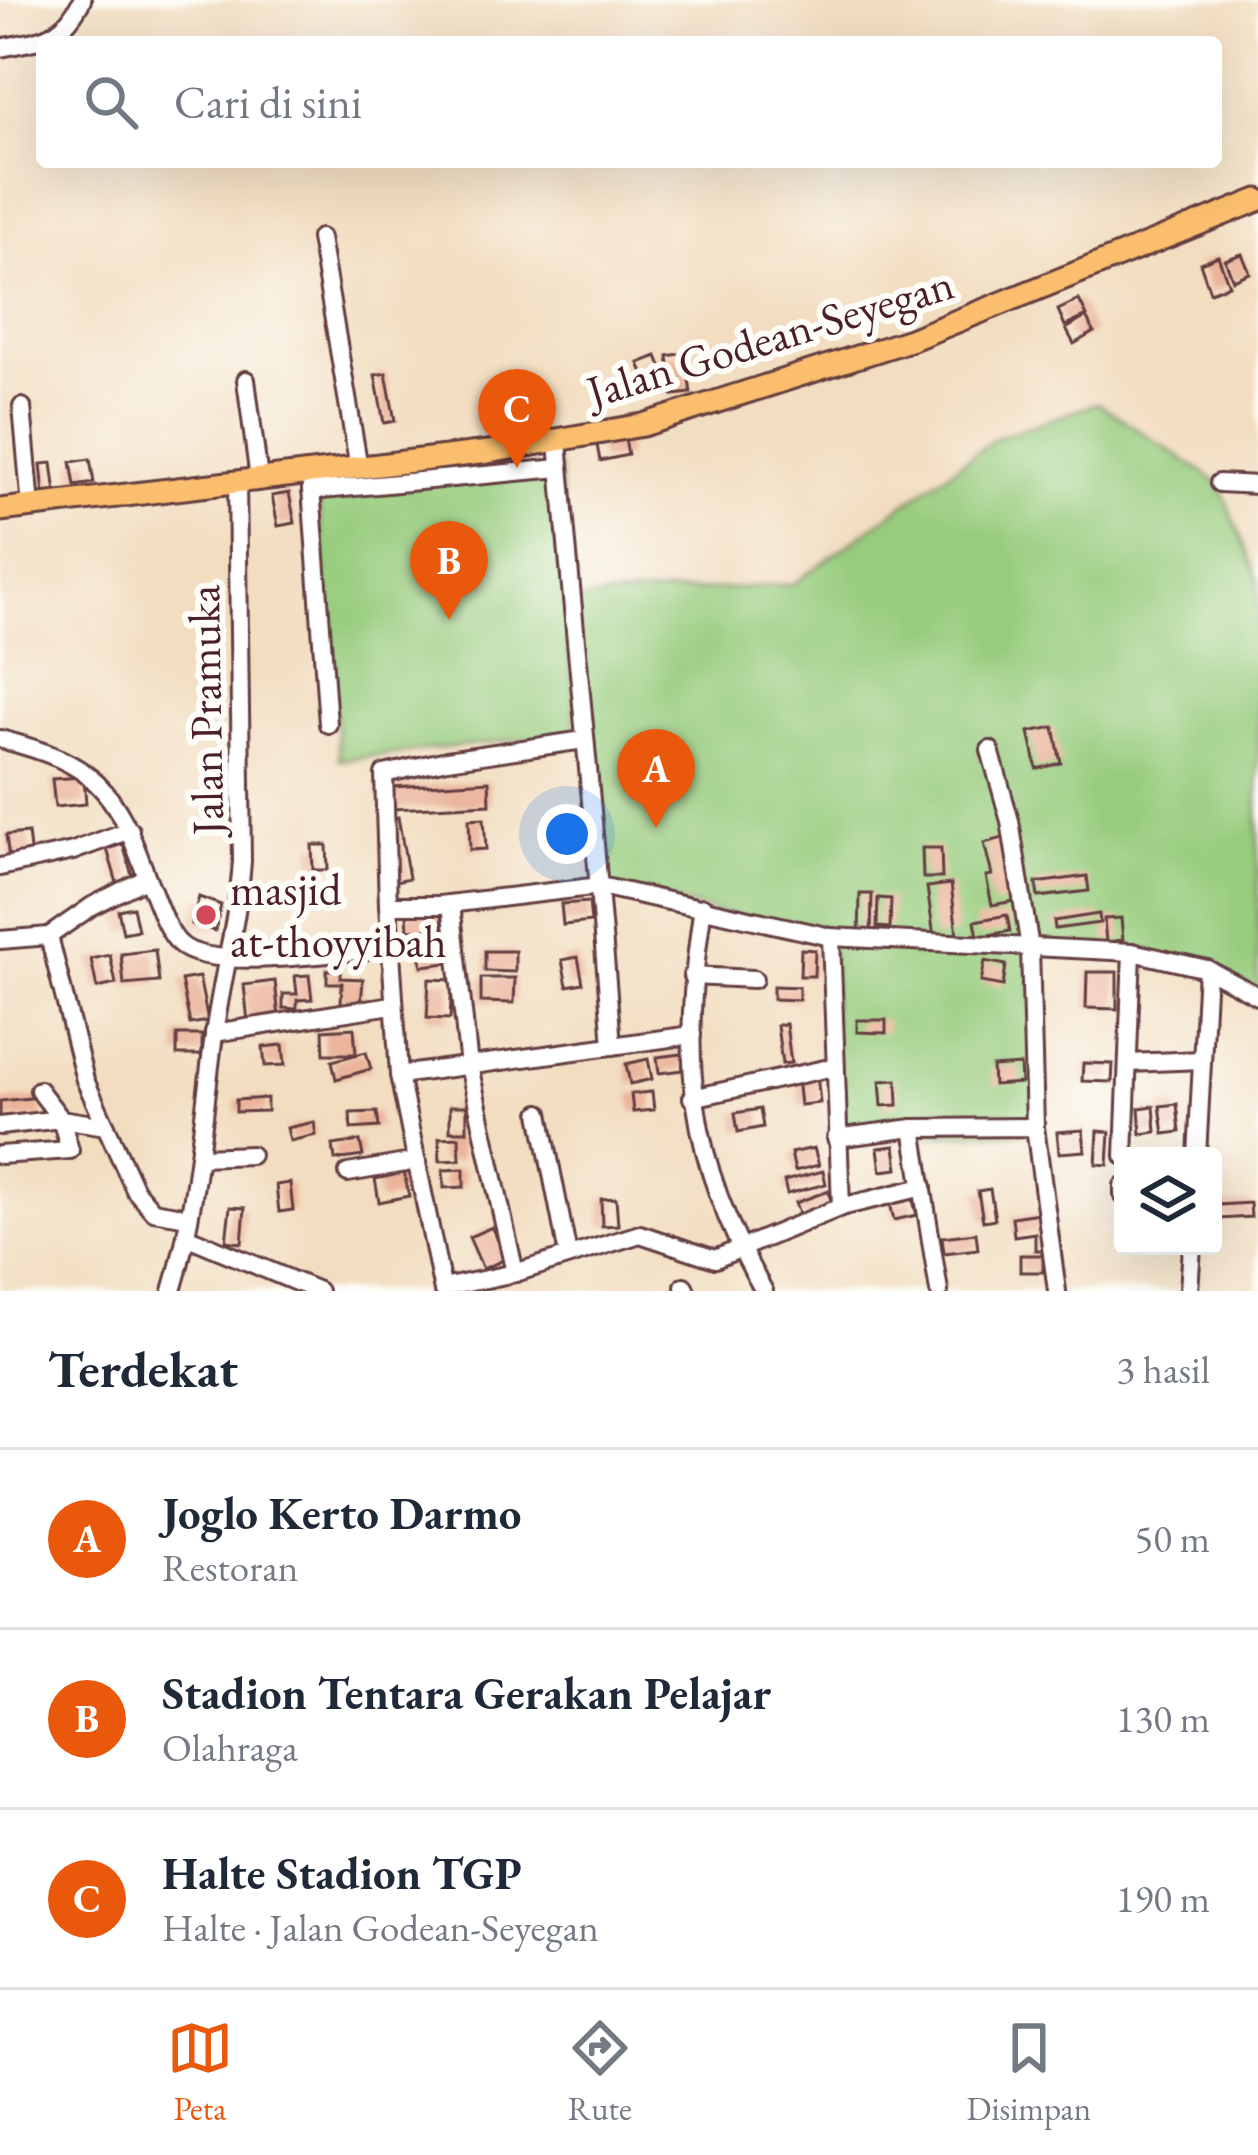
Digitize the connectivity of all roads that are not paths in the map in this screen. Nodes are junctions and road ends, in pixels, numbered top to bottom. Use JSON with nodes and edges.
{"nodes":[{"id":1,"x":82,"y":0,"type":"edge"},
{"id":2,"x":56,"y":36,"type":"edge"},
{"id":3,"x":36,"y":40,"type":"edge"},
{"id":4,"x":0,"y":47,"type":"edge"},
{"id":5,"x":1258,"y":200,"type":"edge"},
{"id":6,"x":320,"y":238,"type":"dead end"},
{"id":7,"x":246,"y":380,"type":"dead end"},
{"id":8,"x":22,"y":407,"type":"dead end"},
{"id":9,"x":558,"y":442,"type":"junction"},
{"id":10,"x":358,"y":468,"type":"junction"},
{"id":11,"x":560,"y":468,"type":"junction"},
{"id":12,"x":248,"y":480,"type":"junction"},
{"id":13,"x":311,"y":482,"type":"junction"},
{"id":14,"x":1219,"y":483,"type":"dead end"},
{"id":15,"x":1258,"y":485,"type":"edge"},
{"id":16,"x":31,"y":507,"type":"junction"},
{"id":17,"x":0,"y":510,"type":"edge"},
{"id":18,"x":328,"y":724,"type":"dead end"},
{"id":19,"x":0,"y":739,"type":"edge"},
{"id":20,"x":584,"y":740,"type":"junction"},
{"id":21,"x":990,"y":751,"type":"dead end"},
{"id":22,"x":130,"y":830,"type":"junction"},
{"id":23,"x":0,"y":867,"type":"edge"},
{"id":24,"x":147,"y":878,"type":"junction"},
{"id":25,"x":600,"y":886,"type":"junction"},
{"id":26,"x":451,"y":904,"type":"junction"},
{"id":27,"x":388,"y":905,"type":"junction"},
{"id":28,"x":703,"y":907,"type":"junction"},
{"id":29,"x":0,"y":925,"type":"edge"},
{"id":30,"x":49,"y":936,"type":"junction"},
{"id":31,"x":831,"y":937,"type":"junction"},
{"id":32,"x":0,"y":940,"type":"edge"},
{"id":33,"x":389,"y":948,"type":"junction"},
{"id":34,"x":1030,"y":948,"type":"junction"},
{"id":35,"x":1132,"y":952,"type":"junction"},
{"id":36,"x":228,"y":961,"type":"junction"},
{"id":37,"x":1207,"y":969,"type":"junction"},
{"id":38,"x":692,"y":976,"type":"junction"},
{"id":39,"x":754,"y":979,"type":"dead end"},
{"id":40,"x":1258,"y":996,"type":"edge"},
{"id":41,"x":392,"y":1005,"type":"junction"},
{"id":42,"x":214,"y":1034,"type":"junction"},
{"id":43,"x":692,"y":1035,"type":"junction"},
{"id":44,"x":612,"y":1046,"type":"junction"},
{"id":45,"x":1202,"y":1060,"type":"junction"},
{"id":46,"x":1128,"y":1063,"type":"junction"},
{"id":47,"x":469,"y":1066,"type":"junction"},
{"id":48,"x":834,"y":1066,"type":"junction"},
{"id":49,"x":399,"y":1075,"type":"junction"},
{"id":50,"x":38,"y":1090,"type":"dead end"},
{"id":51,"x":692,"y":1098,"type":"junction"},
{"id":52,"x":540,"y":1113,"type":"dead end"},
{"id":53,"x":62,"y":1119,"type":"junction"},
{"id":54,"x":0,"y":1126,"type":"edge"},
{"id":55,"x":106,"y":1126,"type":"junction"},
{"id":56,"x":1035,"y":1127,"type":"junction"},
{"id":57,"x":914,"y":1128,"type":"junction"},
{"id":58,"x":836,"y":1138,"type":"junction"},
{"id":59,"x":1124,"y":1147,"type":"edge"},
{"id":60,"x":1197,"y":1147,"type":"edge"},
{"id":61,"x":0,"y":1155,"type":"edge"},
{"id":62,"x":251,"y":1155,"type":"dead end"},
{"id":63,"x":201,"y":1157,"type":"junction"},
{"id":64,"x":417,"y":1161,"type":"junction"},
{"id":65,"x":347,"y":1173,"type":"dead end"},
{"id":66,"x":923,"y":1187,"type":"junction"},
{"id":67,"x":841,"y":1207,"type":"junction"},
{"id":68,"x":188,"y":1217,"type":"junction"},
{"id":69,"x":188,"y":1237,"type":"junction"},
{"id":70,"x":742,"y":1250,"type":"junction"},
{"id":71,"x":568,"y":1255,"type":"junction"},
{"id":72,"x":1191,"y":1255,"type":"edge"},
{"id":73,"x":268,"y":1272,"type":"junction"},
{"id":74,"x":515,"y":1273,"type":"junction"},
{"id":75,"x":443,"y":1290,"type":"edge"},
{"id":76,"x":172,"y":1291,"type":"edge"},
{"id":77,"x":261,"y":1291,"type":"edge"},
{"id":78,"x":319,"y":1291,"type":"edge"},
{"id":79,"x":764,"y":1291,"type":"edge"},
{"id":80,"x":939,"y":1291,"type":"edge"},
{"id":81,"x":1057,"y":1291,"type":"edge"},
{"id":82,"x":1189,"y":1291,"type":"edge"}],
"edges":[{"from":1,"to":2,"type":"street"},
{"from":3,"to":4,"type":"street"},
{"from":5,"to":9,"type":"main road","name":"Jalan Godean-Seyegan"},
{"from":6,"to":10,"type":"street"},
{"from":7,"to":12,"type":"street","name":"Jalan Pramuka"},
{"from":8,"to":16,"type":"street"},
{"from":9,"to":10,"type":"main road","name":"Jalan Godean-Seyegan"},
{"from":9,"to":11,"type":"street"},
{"from":10,"to":13,"type":"main road","name":"Jalan Godean-Seyegan"},
{"from":11,"to":13,"type":"street"},
{"from":11,"to":20,"type":"street"},
{"from":12,"to":13,"type":"main road","name":"Jalan Godean-Seyegan"},
{"from":12,"to":16,"type":"main road","name":"Jalan Godean-Seyegan"},
{"from":12,"to":36,"type":"street","name":"Jalan Pramuka"},
{"from":13,"to":18,"type":"street"},
{"from":14,"to":15,"type":"street"},
{"from":16,"to":17,"type":"main road","name":"Jalan Godean-Seyegan"},
{"from":19,"to":22,"type":"street"},
{"from":20,"to":25,"type":"street"},
{"from":20,"to":27,"type":"street"},
{"from":21,"to":34,"type":"street"},
{"from":22,"to":23,"type":"street"},
{"from":22,"to":24,"type":"street"},
{"from":24,"to":30,"type":"street"},
{"from":24,"to":36,"type":"street"},
{"from":25,"to":26,"type":"street"},
{"from":25,"to":28,"type":"street"},
{"from":25,"to":44,"type":"street"},
{"from":26,"to":27,"type":"street"},
{"from":26,"to":47,"type":"street"},
{"from":27,"to":33,"type":"street"},
{"from":28,"to":31,"type":"street"},
{"from":28,"to":38,"type":"street"},
{"from":29,"to":32,"type":"street"},
{"from":30,"to":32,"type":"street"},
{"from":30,"to":55,"type":"street"},
{"from":31,"to":34,"type":"street"},
{"from":31,"to":48,"type":"street"},
{"from":33,"to":36,"type":"street"},
{"from":33,"to":41,"type":"street"},
{"from":34,"to":35,"type":"street"},
{"from":34,"to":56,"type":"street"},
{"from":35,"to":37,"type":"street"},
{"from":35,"to":46,"type":"street"},
{"from":36,"to":42,"type":"street","name":"Jalan Pramuka"},
{"from":37,"to":40,"type":"street"},
{"from":37,"to":45,"type":"street"},
{"from":38,"to":39,"type":"street"},
{"from":38,"to":43,"type":"street"},
{"from":41,"to":42,"type":"street"},
{"from":41,"to":49,"type":"street"},
{"from":42,"to":63,"type":"street","name":"Jalan Pramuka"},
{"from":43,"to":44,"type":"street"},
{"from":43,"to":51,"type":"street"},
{"from":44,"to":47,"type":"street"},
{"from":45,"to":46,"type":"street"},
{"from":45,"to":60,"type":"street"},
{"from":46,"to":59,"type":"street"},
{"from":47,"to":49,"type":"street"},
{"from":47,"to":74,"type":"street"},
{"from":48,"to":51,"type":"street"},
{"from":48,"to":58,"type":"street"},
{"from":49,"to":64,"type":"street"},
{"from":50,"to":53,"type":"street"},
{"from":51,"to":70,"type":"street"},
{"from":52,"to":71,"type":"street"},
{"from":53,"to":54,"type":"street"},
{"from":53,"to":55,"type":"street"},
{"from":53,"to":61,"type":"street"},
{"from":55,"to":68,"type":"street"},
{"from":56,"to":57,"type":"street"},
{"from":56,"to":81,"type":"street"},
{"from":57,"to":58,"type":"street"},
{"from":57,"to":66,"type":"street"},
{"from":58,"to":67,"type":"street"},
{"from":62,"to":63,"type":"street"},
{"from":63,"to":68,"type":"street","name":"Jalan Pramuka"},
{"from":64,"to":65,"type":"street"},
{"from":64,"to":75,"type":"street"},
{"from":66,"to":67,"type":"street"},
{"from":66,"to":80,"type":"street"},
{"from":67,"to":70,"type":"street"},
{"from":68,"to":69,"type":"street","name":"Jalan Pramuka"},
{"from":69,"to":73,"type":"street"},
{"from":69,"to":76,"type":"street","name":"Jalan Pramuka"},
{"from":70,"to":71,"type":"street"},
{"from":70,"to":79,"type":"street"},
{"from":71,"to":74,"type":"street"},
{"from":72,"to":82,"type":"street"},
{"from":73,"to":77,"type":"street"},
{"from":73,"to":78,"type":"street"},
{"from":74,"to":75,"type":"street"}]}
